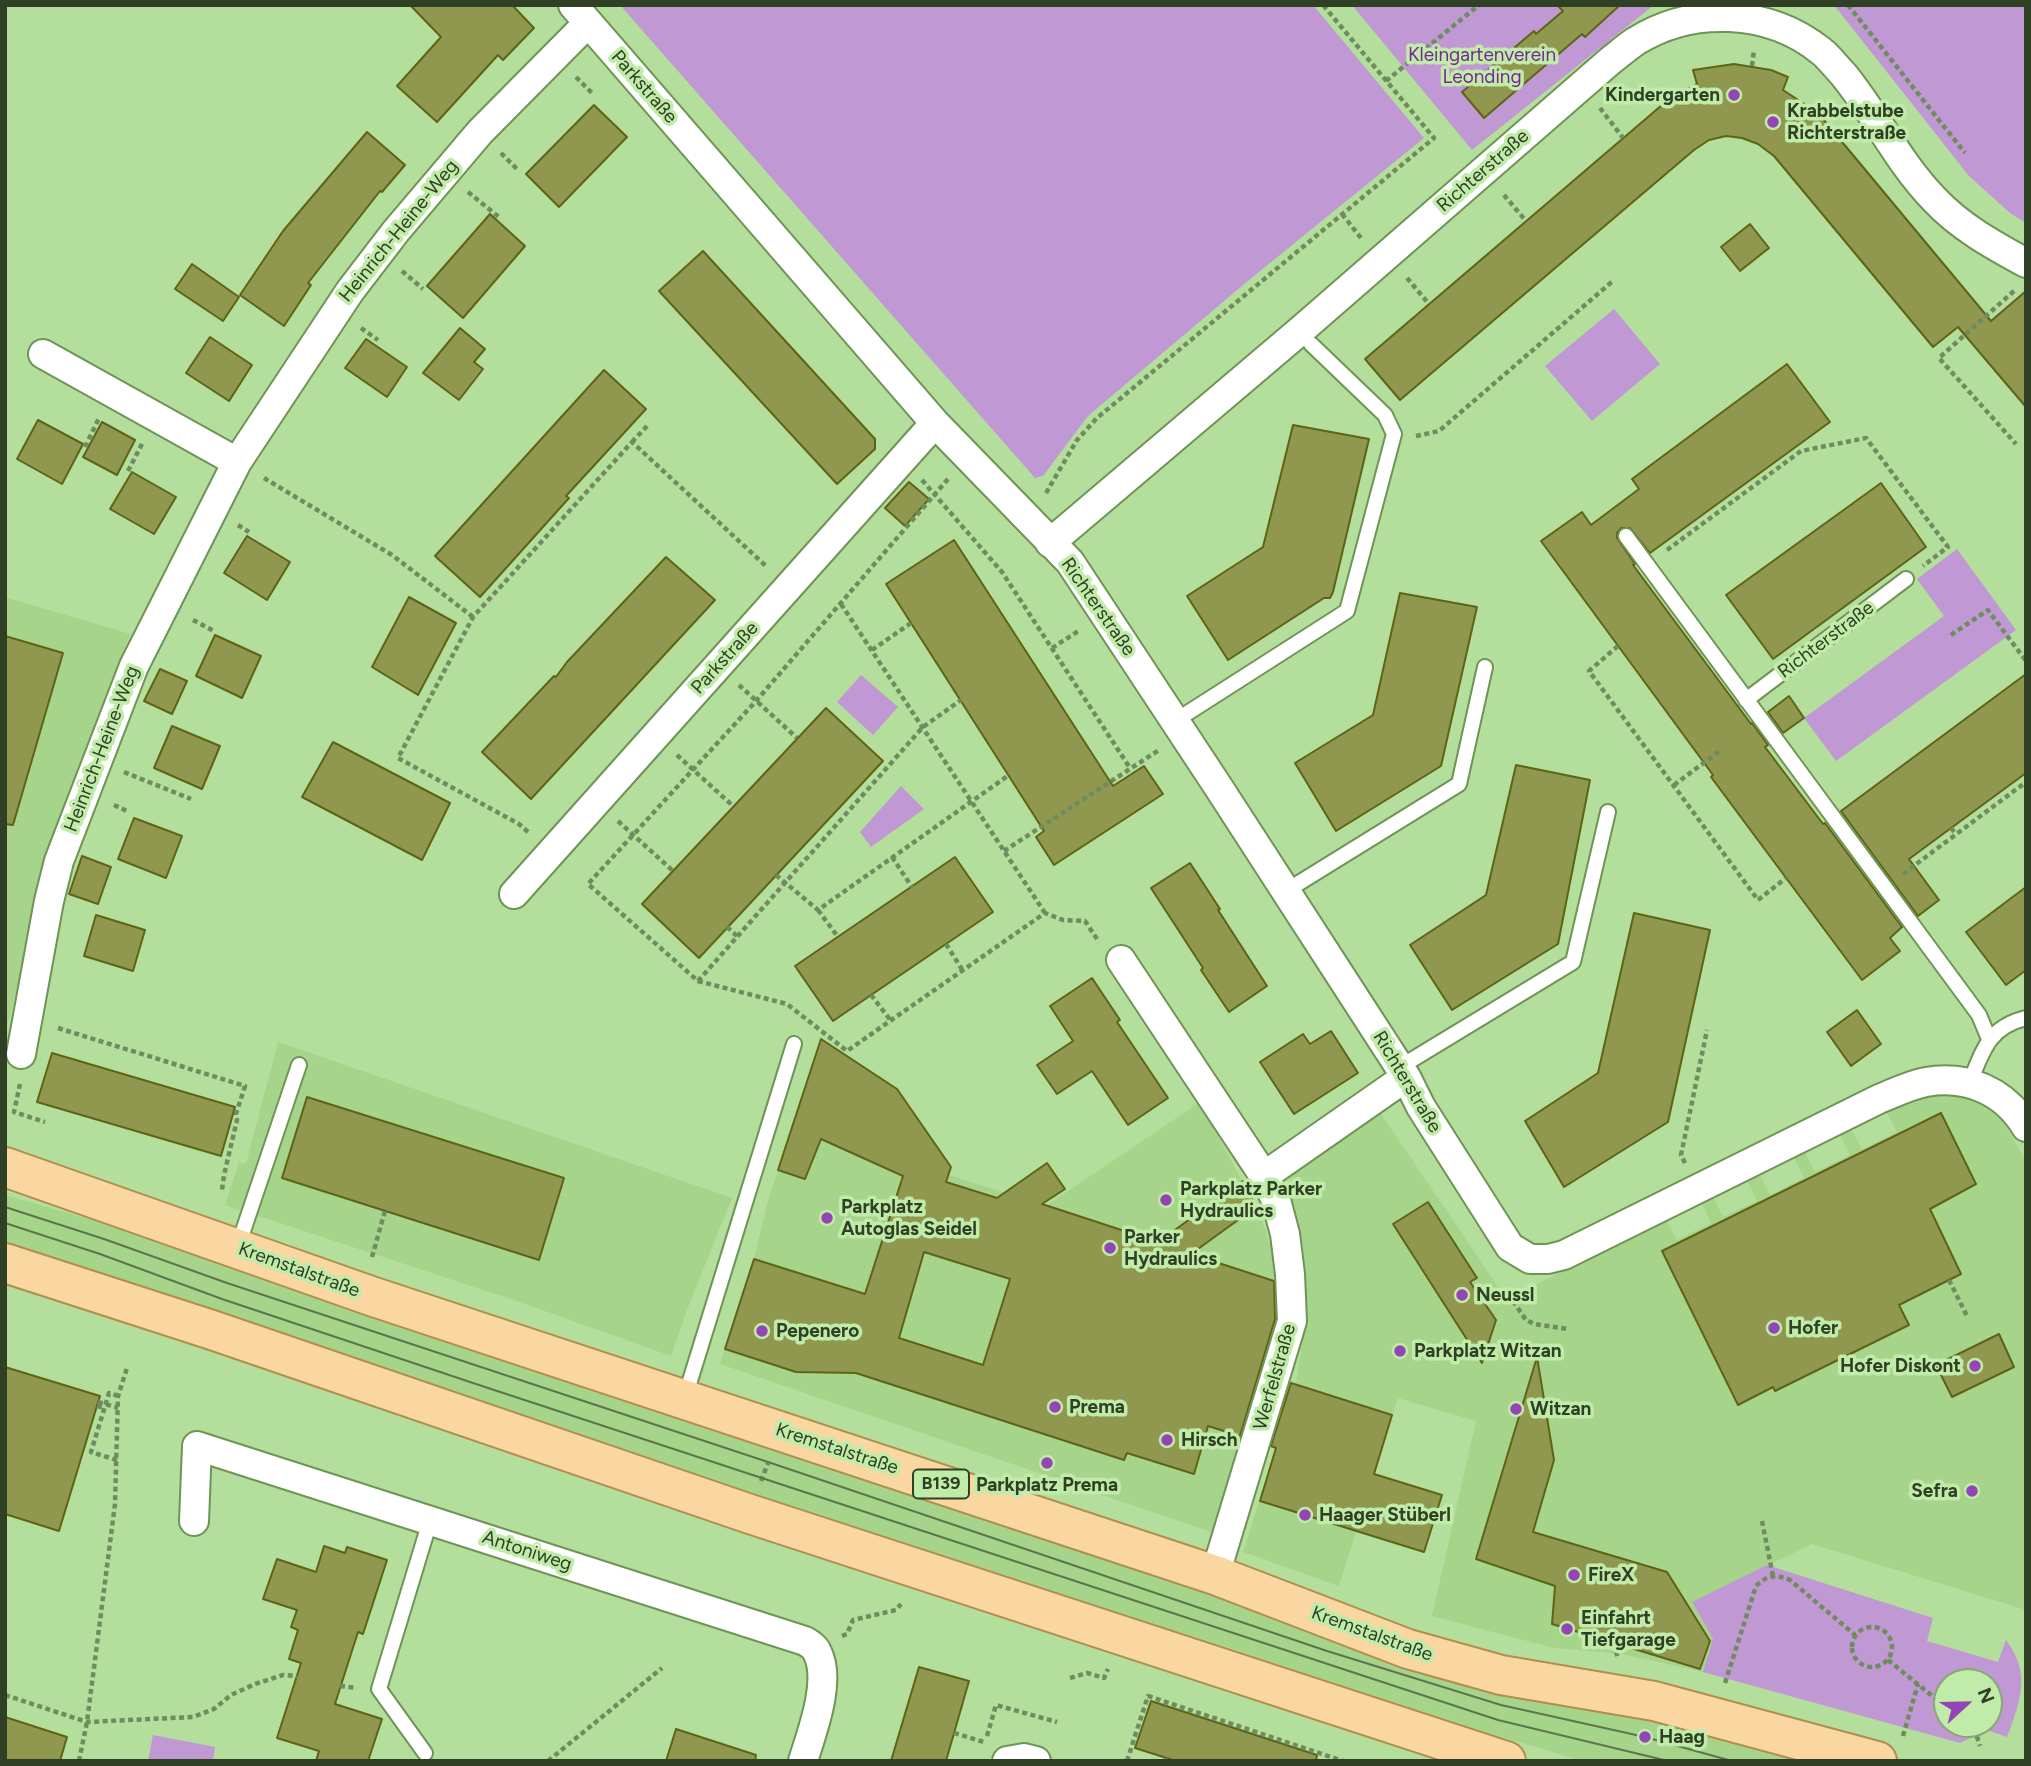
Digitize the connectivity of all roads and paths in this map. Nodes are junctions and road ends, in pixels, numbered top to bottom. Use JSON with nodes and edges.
{"nodes":[{"id":1,"x":1323,"y":5,"type":"edge"},
{"id":2,"x":1479,"y":5,"type":"edge"},
{"id":3,"x":1848,"y":5,"type":"edge"},
{"id":4,"x":581,"y":14,"type":"edge"},
{"id":5,"x":1386,"y":81,"type":"junction"},
{"id":6,"x":1595,"y":102,"type":"dead end"},
{"id":7,"x":1623,"y":138,"type":"dead end"},
{"id":8,"x":1965,"y":153,"type":"dead end"},
{"id":9,"x":445,"y":173,"type":"junction"},
{"id":10,"x":1496,"y":187,"type":"dead end"},
{"id":11,"x":500,"y":218,"type":"dead end"},
{"id":12,"x":1526,"y":221,"type":"dead end"},
{"id":13,"x":1399,"y":269,"type":"dead end"},
{"id":14,"x":2024,"y":273,"type":"edge"},
{"id":15,"x":1614,"y":280,"type":"dead end"},
{"id":16,"x":1429,"y":304,"type":"dead end"},
{"id":17,"x":1311,"y":344,"type":"dead end"},
{"id":18,"x":43,"y":354,"type":"dead end"},
{"id":19,"x":935,"y":423,"type":"junction"},
{"id":20,"x":648,"y":425,"type":"dead end"},
{"id":21,"x":1439,"y":431,"type":"dead end"},
{"id":22,"x":632,"y":442,"type":"junction"},
{"id":23,"x":2017,"y":444,"type":"dead end"},
{"id":24,"x":1784,"y":455,"type":"dead end"},
{"id":25,"x":903,"y":458,"type":"junction"},
{"id":26,"x":967,"y":458,"type":"junction"},
{"id":27,"x":1788,"y":461,"type":"junction"},
{"id":28,"x":237,"y":462,"type":"junction"},
{"id":29,"x":1046,"y":493,"type":"dead end"},
{"id":30,"x":935,"y":495,"type":"junction"},
{"id":31,"x":1709,"y":510,"type":"dead end"},
{"id":32,"x":1713,"y":517,"type":"junction"},
{"id":33,"x":1626,"y":536,"type":"dead end"},
{"id":34,"x":1050,"y":543,"type":"junction"},
{"id":35,"x":1647,"y":565,"type":"junction"},
{"id":36,"x":1906,"y":579,"type":"joint"},
{"id":37,"x":788,"y":587,"type":"junction"},
{"id":38,"x":841,"y":604,"type":"junction"},
{"id":39,"x":473,"y":617,"type":"junction"},
{"id":40,"x":911,"y":623,"type":"dead end"},
{"id":41,"x":1951,"y":635,"type":"dead end"},
{"id":42,"x":1618,"y":646,"type":"dead end"},
{"id":43,"x":872,"y":650,"type":"junction"},
{"id":44,"x":2026,"y":662,"type":"edge"},
{"id":45,"x":1485,"y":667,"type":"dead end"},
{"id":46,"x":961,"y":700,"type":"dead end"},
{"id":47,"x":1746,"y":700,"type":"junction"},
{"id":48,"x":756,"y":701,"type":"junction"},
{"id":49,"x":923,"y":727,"type":"junction"},
{"id":50,"x":1179,"y":728,"type":"junction"},
{"id":51,"x":797,"y":738,"type":"dead end"},
{"id":52,"x":1721,"y":750,"type":"dead end"},
{"id":53,"x":97,"y":761,"type":"junction"},
{"id":54,"x":1130,"y":768,"type":"junction"},
{"id":55,"x":693,"y":769,"type":"junction"},
{"id":56,"x":1009,"y":775,"type":"dead end"},
{"id":57,"x":2026,"y":782,"type":"edge"},
{"id":58,"x":1674,"y":785,"type":"junction"},
{"id":59,"x":191,"y":799,"type":"dead end"},
{"id":60,"x":844,"y":802,"type":"dead end"},
{"id":61,"x":972,"y":802,"type":"junction"},
{"id":62,"x":733,"y":806,"type":"dead end"},
{"id":63,"x":852,"y":807,"type":"junction"},
{"id":64,"x":1608,"y":813,"type":"dead end"},
{"id":65,"x":1951,"y":828,"type":"dead end"},
{"id":66,"x":1956,"y":834,"type":"junction"},
{"id":67,"x":633,"y":835,"type":"junction"},
{"id":68,"x":1004,"y":851,"type":"junction"},
{"id":69,"x":550,"y":853,"type":"junction"},
{"id":70,"x":892,"y":858,"type":"junction"},
{"id":71,"x":673,"y":871,"type":"dead end"},
{"id":72,"x":776,"y":875,"type":"dead end"},
{"id":73,"x":1786,"y":878,"type":"dead end"},
{"id":74,"x":785,"y":882,"type":"junction"},
{"id":75,"x":912,"y":887,"type":"dead end"},
{"id":76,"x":1885,"y":887,"type":"junction"},
{"id":77,"x":1286,"y":891,"type":"junction"},
{"id":78,"x":514,"y":894,"type":"dead end"},
{"id":79,"x":818,"y":910,"type":"junction"},
{"id":80,"x":1045,"y":913,"type":"junction"},
{"id":81,"x":727,"y":927,"type":"dead end"},
{"id":82,"x":737,"y":936,"type":"junction"},
{"id":83,"x":838,"y":937,"type":"dead end"},
{"id":84,"x":946,"y":944,"type":"dead end"},
{"id":85,"x":1121,"y":960,"type":"joint"},
{"id":86,"x":962,"y":971,"type":"junction"},
{"id":87,"x":698,"y":981,"type":"junction"},
{"id":88,"x":871,"y":995,"type":"dead end"},
{"id":89,"x":2026,"y":1018,"type":"edge"},
{"id":90,"x":27,"y":1019,"type":"junction"},
{"id":91,"x":891,"y":1021,"type":"junction"},
{"id":92,"x":1707,"y":1030,"type":"dead end"},
{"id":93,"x":1989,"y":1039,"type":"junction"},
{"id":94,"x":794,"y":1044,"type":"dead end"},
{"id":95,"x":21,"y":1054,"type":"joint"},
{"id":96,"x":299,"y":1065,"type":"dead end"},
{"id":97,"x":1403,"y":1072,"type":"junction"},
{"id":98,"x":1970,"y":1082,"type":"junction"},
{"id":99,"x":45,"y":1122,"type":"dead end"},
{"id":100,"x":2026,"y":1127,"type":"edge"},
{"id":101,"x":5,"y":1167,"type":"edge"},
{"id":102,"x":1688,"y":1170,"type":"dead end"},
{"id":103,"x":1265,"y":1176,"type":"junction"},
{"id":104,"x":222,"y":1190,"type":"dead end"},
{"id":105,"x":385,"y":1211,"type":"dead end"},
{"id":106,"x":238,"y":1248,"type":"junction"},
{"id":107,"x":5,"y":1263,"type":"edge"},
{"id":108,"x":371,"y":1264,"type":"dead end"},
{"id":109,"x":1949,"y":1280,"type":"dead end"},
{"id":110,"x":1513,"y":1301,"type":"dead end"},
{"id":111,"x":1967,"y":1315,"type":"dead end"},
{"id":112,"x":1568,"y":1329,"type":"dead end"},
{"id":113,"x":127,"y":1368,"type":"dead end"},
{"id":114,"x":118,"y":1396,"type":"junction"},
{"id":115,"x":685,"y":1399,"type":"junction"},
{"id":116,"x":104,"y":1408,"type":"junction"},
{"id":117,"x":118,"y":1408,"type":"junction"},
{"id":118,"x":778,"y":1430,"type":"junction"},
{"id":119,"x":117,"y":1460,"type":"junction"},
{"id":120,"x":750,"y":1514,"type":"junction"},
{"id":121,"x":194,"y":1521,"type":"dead end"},
{"id":122,"x":430,"y":1521,"type":"junction"},
{"id":123,"x":1762,"y":1521,"type":"dead end"},
{"id":124,"x":1215,"y":1575,"type":"junction"},
{"id":125,"x":1773,"y":1576,"type":"junction"},
{"id":126,"x":901,"y":1604,"type":"dead end"},
{"id":127,"x":1855,"y":1635,"type":"junction"},
{"id":128,"x":1614,"y":1643,"type":"dead end"},
{"id":129,"x":816,"y":1648,"type":"junction"},
{"id":130,"x":1888,"y":1660,"type":"junction"},
{"id":131,"x":1110,"y":1663,"type":"dead end"},
{"id":132,"x":1619,"y":1664,"type":"dead end"},
{"id":133,"x":662,"y":1668,"type":"dead end"},
{"id":134,"x":297,"y":1675,"type":"dead end"},
{"id":135,"x":1070,"y":1678,"type":"dead end"},
{"id":136,"x":1918,"y":1684,"type":"junction"},
{"id":137,"x":1724,"y":1687,"type":"dead end"},
{"id":138,"x":5,"y":1695,"type":"edge"},
{"id":139,"x":1933,"y":1696,"type":"edge"},
{"id":140,"x":87,"y":1722,"type":"junction"},
{"id":141,"x":1057,"y":1722,"type":"dead end"},
{"id":142,"x":954,"y":1733,"type":"dead end"},
{"id":143,"x":1977,"y":1738,"type":"edge"},
{"id":144,"x":985,"y":1742,"type":"junction"},
{"id":145,"x":1980,"y":1746,"type":"dead end"},
{"id":146,"x":1890,"y":1749,"type":"edge"},
{"id":147,"x":425,"y":1753,"type":"dead end"},
{"id":148,"x":995,"y":1756,"type":"edge"},
{"id":149,"x":79,"y":1761,"type":"edge"},
{"id":150,"x":548,"y":1761,"type":"edge"},
{"id":151,"x":803,"y":1761,"type":"edge"},
{"id":152,"x":1036,"y":1761,"type":"edge"},
{"id":153,"x":1127,"y":1761,"type":"edge"},
{"id":154,"x":1343,"y":1761,"type":"edge"},
{"id":155,"x":1506,"y":1761,"type":"edge"}],
"edges":[{"from":1,"to":5,"type":"path"},
{"from":2,"to":5,"type":"path"},
{"from":3,"to":8,"type":"path"},
{"from":4,"to":9,"type":"street","name":"Heinrich-Heine-Weg"},
{"from":4,"to":19,"type":"street","name":"Parkstraße"},
{"from":5,"to":29,"type":"path"},
{"from":6,"to":7,"type":"path"},
{"from":9,"to":11,"type":"path"},
{"from":9,"to":28,"type":"street","name":"Heinrich-Heine-Weg"},
{"from":10,"to":12,"type":"path"},
{"from":13,"to":16,"type":"path"},
{"from":14,"to":23,"type":"path"},
{"from":14,"to":34,"type":"street","name":"Richterstraße"},
{"from":15,"to":21,"type":"path"},
{"from":17,"to":50,"type":"lane"},
{"from":18,"to":28,"type":"street"},
{"from":19,"to":25,"type":"street","name":"Parkstraße"},
{"from":19,"to":26,"type":"street","name":"Parkstraße"},
{"from":20,"to":22,"type":"path"},
{"from":22,"to":37,"type":"path"},
{"from":22,"to":39,"type":"path"},
{"from":24,"to":27,"type":"path"},
{"from":25,"to":30,"type":"path"},
{"from":25,"to":37,"type":"street","name":"Parkstraße"},
{"from":26,"to":30,"type":"path"},
{"from":26,"to":34,"type":"street","name":"Parkstraße"},
{"from":27,"to":32,"type":"path"},
{"from":27,"to":36,"type":"path"},
{"from":28,"to":39,"type":"path"},
{"from":28,"to":53,"type":"street","name":"Heinrich-Heine-Weg"},
{"from":30,"to":38,"type":"path"},
{"from":30,"to":54,"type":"path"},
{"from":31,"to":32,"type":"path"},
{"from":32,"to":35,"type":"path"},
{"from":33,"to":35,"type":"lane"},
{"from":34,"to":50,"type":"street","name":"Richterstraße"},
{"from":35,"to":47,"type":"lane"},
{"from":36,"to":47,"type":"lane","name":"Richterstraße"},
{"from":37,"to":69,"type":"street","name":"Parkstraße"},
{"from":38,"to":43,"type":"path"},
{"from":38,"to":48,"type":"path"},
{"from":39,"to":69,"type":"path"},
{"from":40,"to":43,"type":"path"},
{"from":41,"to":44,"type":"path"},
{"from":42,"to":58,"type":"path"},
{"from":43,"to":49,"type":"path"},
{"from":45,"to":77,"type":"lane"},
{"from":46,"to":49,"type":"path"},
{"from":47,"to":76,"type":"lane"},
{"from":48,"to":51,"type":"path"},
{"from":48,"to":55,"type":"path"},
{"from":49,"to":61,"type":"path"},
{"from":49,"to":63,"type":"path"},
{"from":50,"to":54,"type":"path"},
{"from":50,"to":77,"type":"street","name":"Richterstraße"},
{"from":52,"to":58,"type":"path"},
{"from":53,"to":59,"type":"path"},
{"from":53,"to":90,"type":"street","name":"Heinrich-Heine-Weg"},
{"from":54,"to":68,"type":"path"},
{"from":55,"to":62,"type":"path"},
{"from":55,"to":67,"type":"path"},
{"from":56,"to":61,"type":"path"},
{"from":57,"to":66,"type":"path"},
{"from":58,"to":73,"type":"path"},
{"from":60,"to":63,"type":"path"},
{"from":61,"to":68,"type":"path"},
{"from":61,"to":70,"type":"path"},
{"from":63,"to":74,"type":"path"},
{"from":64,"to":97,"type":"lane"},
{"from":65,"to":66,"type":"path"},
{"from":66,"to":76,"type":"path"},
{"from":67,"to":71,"type":"path"},
{"from":67,"to":87,"type":"path"},
{"from":68,"to":80,"type":"path"},
{"from":69,"to":78,"type":"street","name":"Parkstraße"},
{"from":70,"to":75,"type":"path"},
{"from":70,"to":79,"type":"path"},
{"from":72,"to":74,"type":"path"},
{"from":74,"to":79,"type":"path"},
{"from":74,"to":82,"type":"path"},
{"from":76,"to":93,"type":"lane"},
{"from":77,"to":97,"type":"street","name":"Richterstraße"},
{"from":79,"to":83,"type":"path"},
{"from":80,"to":85,"type":"path"},
{"from":80,"to":86,"type":"path"},
{"from":81,"to":82,"type":"path"},
{"from":82,"to":87,"type":"path"},
{"from":84,"to":86,"type":"path"},
{"from":85,"to":103,"type":"street","name":"Werfelstraße"},
{"from":86,"to":91,"type":"path"},
{"from":87,"to":91,"type":"path"},
{"from":88,"to":91,"type":"path"},
{"from":89,"to":93,"type":"lane"},
{"from":90,"to":95,"type":"street","name":"Heinrich-Heine-Weg"},
{"from":90,"to":104,"type":"path"},
{"from":92,"to":102,"type":"path"},
{"from":93,"to":98,"type":"lane"},
{"from":94,"to":115,"type":"lane"},
{"from":95,"to":99,"type":"path"},
{"from":96,"to":106,"type":"lane"},
{"from":97,"to":98,"type":"street","name":"Richterstraße"},
{"from":97,"to":103,"type":"street"},
{"from":98,"to":100,"type":"street","name":"Richterstraße"},
{"from":101,"to":106,"type":"main road","name":"Kremstalstraße","number":"B139"},
{"from":103,"to":124,"type":"street","name":"Werfelstraße"},
{"from":105,"to":108,"type":"path"},
{"from":106,"to":115,"type":"main road","name":"Kremstalstraße","number":"B139"},
{"from":107,"to":120,"type":"main road"},
{"from":109,"to":111,"type":"path"},
{"from":110,"to":112,"type":"path"},
{"from":113,"to":114,"type":"path"},
{"from":114,"to":116,"type":"path"},
{"from":114,"to":117,"type":"path"},
{"from":115,"to":118,"type":"main road","name":"Kremstalstraße","number":"B139"},
{"from":116,"to":117,"type":"path"},
{"from":116,"to":119,"type":"path"},
{"from":117,"to":119,"type":"path"},
{"from":118,"to":120,"type":"path"},
{"from":118,"to":124,"type":"main road","name":"Kremstalstraße","number":"B139"},
{"from":119,"to":140,"type":"path"},
{"from":120,"to":155,"type":"main road"},
{"from":121,"to":122,"type":"street","name":"Antoniweg"},
{"from":122,"to":129,"type":"street","name":"Antoniweg"},
{"from":122,"to":147,"type":"lane"},
{"from":123,"to":125,"type":"path"},
{"from":124,"to":146,"type":"main road","name":"Kremstalstraße","number":"B139"},
{"from":125,"to":127,"type":"path"},
{"from":125,"to":137,"type":"path"},
{"from":126,"to":129,"type":"path"},
{"from":127,"to":130,"type":"path"},
{"from":127,"to":130,"type":"path"},
{"from":128,"to":132,"type":"path"},
{"from":129,"to":151,"type":"street"},
{"from":130,"to":136,"type":"path"},
{"from":131,"to":135,"type":"path"},
{"from":133,"to":150,"type":"path"},
{"from":134,"to":140,"type":"path"},
{"from":136,"to":139,"type":"path"},
{"from":136,"to":146,"type":"path"},
{"from":138,"to":140,"type":"path"},
{"from":140,"to":149,"type":"path"},
{"from":141,"to":144,"type":"path"},
{"from":142,"to":144,"type":"path"},
{"from":143,"to":145,"type":"path"},
{"from":144,"to":148,"type":"path"},
{"from":148,"to":152,"type":"street"},
{"from":153,"to":154,"type":"path"}]}
